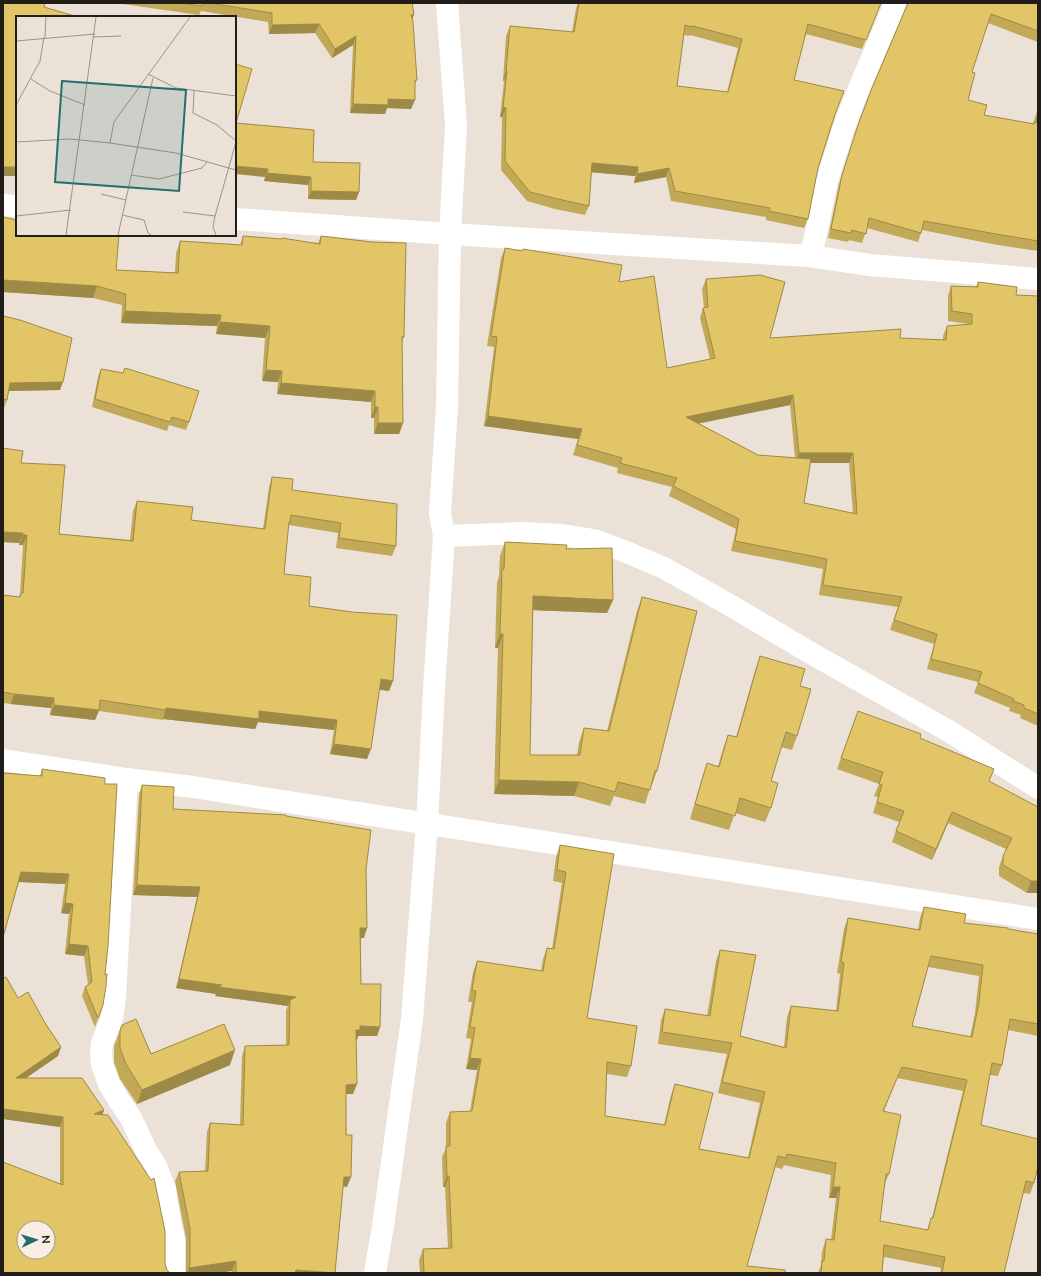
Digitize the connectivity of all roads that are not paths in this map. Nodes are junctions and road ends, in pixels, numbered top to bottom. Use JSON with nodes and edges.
{"nodes":[{"id":1,"x":447,"y":3,"type":"edge"},
{"id":2,"x":895,"y":3,"type":"edge"},
{"id":3,"x":3,"y":205,"type":"edge"},
{"id":4,"x":16,"y":206,"type":"edge"},
{"id":5,"x":236,"y":219,"type":"edge"},
{"id":6,"x":450,"y":234,"type":"junction"},
{"id":7,"x":809,"y":256,"type":"junction"},
{"id":8,"x":1038,"y":279,"type":"edge"},
{"id":9,"x":444,"y":536,"type":"junction"},
{"id":10,"x":3,"y":760,"type":"edge"},
{"id":11,"x":127,"y":779,"type":"junction"},
{"id":12,"x":1038,"y":788,"type":"edge"},
{"id":13,"x":427,"y":824,"type":"junction"},
{"id":14,"x":1038,"y":919,"type":"edge"},
{"id":15,"x":174,"y":1273,"type":"edge"},
{"id":16,"x":375,"y":1273,"type":"edge"}],
"edges":[{"from":1,"to":6,"type":"street"},
{"from":2,"to":7,"type":"street"},
{"from":3,"to":4,"type":"street"},
{"from":5,"to":6,"type":"street"},
{"from":6,"to":7,"type":"street"},
{"from":6,"to":9,"type":"street"},
{"from":7,"to":8,"type":"street"},
{"from":9,"to":12,"type":"street"},
{"from":9,"to":13,"type":"street"},
{"from":10,"to":11,"type":"street"},
{"from":11,"to":13,"type":"street"},
{"from":11,"to":15,"type":"street"},
{"from":13,"to":14,"type":"street"},
{"from":13,"to":16,"type":"street"}]}
